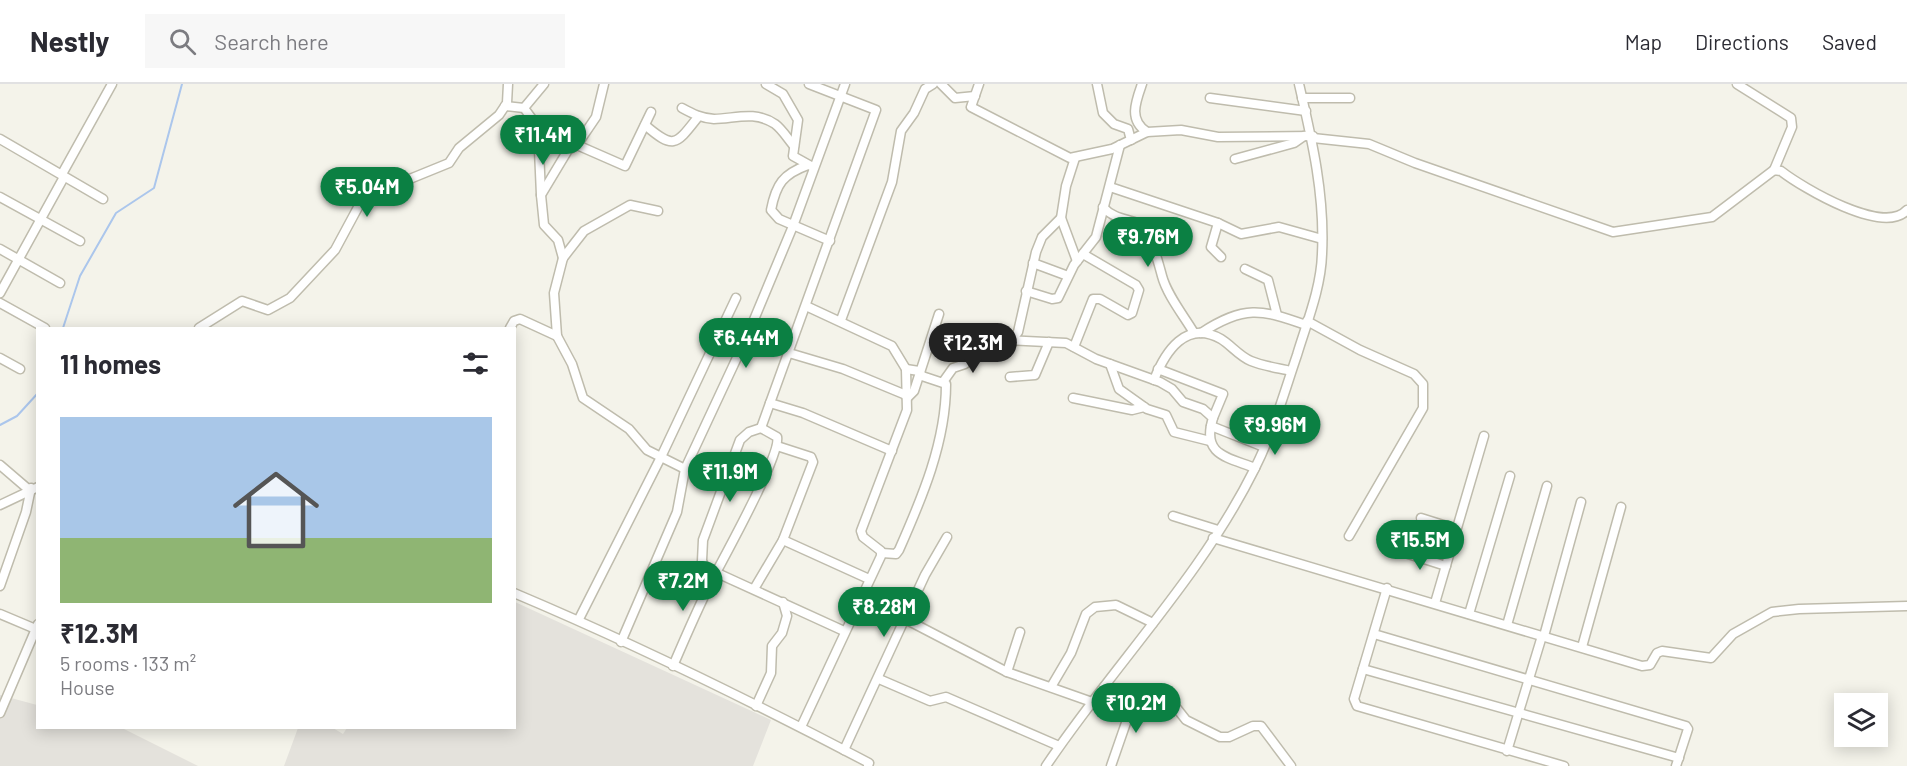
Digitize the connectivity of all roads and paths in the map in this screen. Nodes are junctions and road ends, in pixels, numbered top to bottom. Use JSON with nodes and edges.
{"nodes":[{"id":1,"x":112,"y":84,"type":"edge"},
{"id":2,"x":508,"y":84,"type":"edge"},
{"id":3,"x":544,"y":84,"type":"edge"},
{"id":4,"x":604,"y":84,"type":"edge"},
{"id":5,"x":766,"y":84,"type":"edge"},
{"id":6,"x":809,"y":84,"type":"edge"},
{"id":7,"x":844,"y":84,"type":"edge"},
{"id":8,"x":933,"y":84,"type":"edge"},
{"id":9,"x":941,"y":84,"type":"edge"},
{"id":10,"x":979,"y":84,"type":"edge"},
{"id":11,"x":1096,"y":84,"type":"edge"},
{"id":12,"x":1142,"y":84,"type":"edge"},
{"id":13,"x":1299,"y":84,"type":"edge"},
{"id":14,"x":1737,"y":84,"type":"edge"},
{"id":15,"x":975,"y":96,"type":"junction"},
{"id":16,"x":840,"y":97,"type":"junction"},
{"id":17,"x":1210,"y":98,"type":"dead end"},
{"id":18,"x":1302,"y":98,"type":"junction"},
{"id":19,"x":1350,"y":98,"type":"dead end"},
{"id":20,"x":505,"y":106,"type":"junction"},
{"id":21,"x":524,"y":108,"type":"junction"},
{"id":22,"x":682,"y":108,"type":"dead end"},
{"id":23,"x":1306,"y":111,"type":"junction"},
{"id":24,"x":651,"y":112,"type":"dead end"},
{"id":25,"x":698,"y":117,"type":"junction"},
{"id":26,"x":1135,"y":117,"type":"junction"},
{"id":27,"x":645,"y":125,"type":"junction"},
{"id":28,"x":1128,"y":129,"type":"junction"},
{"id":29,"x":1147,"y":132,"type":"junction"},
{"id":30,"x":1310,"y":137,"type":"junction"},
{"id":31,"x":0,"y":139,"type":"edge"},
{"id":32,"x":1131,"y":140,"type":"junction"},
{"id":33,"x":576,"y":145,"type":"junction"},
{"id":34,"x":1120,"y":145,"type":"junction"},
{"id":35,"x":794,"y":146,"type":"junction"},
{"id":36,"x":1076,"y":158,"type":"junction"},
{"id":37,"x":1235,"y":159,"type":"dead end"},
{"id":38,"x":811,"y":166,"type":"junction"},
{"id":39,"x":1774,"y":170,"type":"junction"},
{"id":40,"x":63,"y":176,"type":"junction"},
{"id":41,"x":1110,"y":186,"type":"junction"},
{"id":42,"x":541,"y":195,"type":"junction"},
{"id":43,"x":0,"y":197,"type":"edge"},
{"id":44,"x":103,"y":200,"type":"dead end"},
{"id":45,"x":1103,"y":207,"type":"junction"},
{"id":46,"x":1907,"y":210,"type":"edge"},
{"id":47,"x":658,"y":212,"type":"dead end"},
{"id":48,"x":1062,"y":218,"type":"junction"},
{"id":49,"x":42,"y":220,"type":"junction"},
{"id":50,"x":1218,"y":223,"type":"junction"},
{"id":51,"x":793,"y":226,"type":"junction"},
{"id":52,"x":1322,"y":239,"type":"junction"},
{"id":53,"x":80,"y":241,"type":"dead end"},
{"id":54,"x":830,"y":241,"type":"junction"},
{"id":55,"x":0,"y":249,"type":"edge"},
{"id":56,"x":1080,"y":257,"type":"junction"},
{"id":57,"x":1221,"y":257,"type":"dead end"},
{"id":58,"x":562,"y":258,"type":"junction"},
{"id":59,"x":19,"y":259,"type":"junction"},
{"id":60,"x":1033,"y":263,"type":"junction"},
{"id":61,"x":1245,"y":269,"type":"dead end"},
{"id":62,"x":1068,"y":276,"type":"junction"},
{"id":63,"x":60,"y":283,"type":"dead end"},
{"id":64,"x":1026,"y":291,"type":"junction"},
{"id":65,"x":0,"y":293,"type":"edge"},
{"id":66,"x":735,"y":298,"type":"dead end"},
{"id":67,"x":0,"y":303,"type":"edge"},
{"id":68,"x":806,"y":306,"type":"junction"},
{"id":69,"x":939,"y":314,"type":"dead end"},
{"id":70,"x":1277,"y":315,"type":"junction"},
{"id":71,"x":841,"y":320,"type":"junction"},
{"id":72,"x":1306,"y":323,"type":"junction"},
{"id":73,"x":43,"y":327,"type":"edge"},
{"id":74,"x":201,"y":327,"type":"edge"},
{"id":75,"x":511,"y":327,"type":"edge"},
{"id":76,"x":1198,"y":333,"type":"junction"},
{"id":77,"x":557,"y":336,"type":"junction"},
{"id":78,"x":1013,"y":339,"type":"junction"},
{"id":79,"x":1049,"y":342,"type":"junction"},
{"id":80,"x":1074,"y":347,"type":"junction"},
{"id":81,"x":789,"y":353,"type":"junction"},
{"id":82,"x":0,"y":358,"type":"edge"},
{"id":83,"x":1110,"y":364,"type":"junction"},
{"id":84,"x":20,"y":369,"type":"dead end"},
{"id":85,"x":906,"y":369,"type":"junction"},
{"id":86,"x":1158,"y":369,"type":"junction"},
{"id":87,"x":919,"y":371,"type":"junction"},
{"id":88,"x":1291,"y":371,"type":"junction"},
{"id":89,"x":1010,"y":377,"type":"dead end"},
{"id":90,"x":1154,"y":380,"type":"junction"},
{"id":91,"x":943,"y":382,"type":"junction"},
{"id":92,"x":906,"y":397,"type":"junction"},
{"id":93,"x":1073,"y":398,"type":"dead end"},
{"id":94,"x":770,"y":403,"type":"junction"},
{"id":95,"x":1144,"y":407,"type":"junction"},
{"id":96,"x":1212,"y":422,"type":"junction"},
{"id":97,"x":761,"y":428,"type":"junction"},
{"id":98,"x":1484,"y":436,"type":"dead end"},
{"id":99,"x":1210,"y":441,"type":"junction"},
{"id":100,"x":777,"y":446,"type":"junction"},
{"id":101,"x":1264,"y":447,"type":"junction"},
{"id":102,"x":892,"y":451,"type":"junction"},
{"id":103,"x":661,"y":457,"type":"junction"},
{"id":104,"x":0,"y":465,"type":"edge"},
{"id":105,"x":1255,"y":468,"type":"junction"},
{"id":106,"x":685,"y":469,"type":"junction"},
{"id":107,"x":1510,"y":476,"type":"dead end"},
{"id":108,"x":1547,"y":486,"type":"dead end"},
{"id":109,"x":32,"y":488,"type":"edge"},
{"id":110,"x":1581,"y":502,"type":"dead end"},
{"id":111,"x":0,"y":505,"type":"edge"},
{"id":112,"x":1621,"y":507,"type":"dead end"},
{"id":113,"x":1173,"y":516,"type":"dead end"},
{"id":114,"x":1421,"y":518,"type":"dead end"},
{"id":115,"x":1456,"y":529,"type":"junction"},
{"id":116,"x":1215,"y":534,"type":"junction"},
{"id":117,"x":1349,"y":536,"type":"dead end"},
{"id":118,"x":946,"y":537,"type":"dead end"},
{"id":119,"x":783,"y":540,"type":"junction"},
{"id":120,"x":1402,"y":552,"type":"dead end"},
{"id":121,"x":882,"y":553,"type":"junction"},
{"id":122,"x":1446,"y":566,"type":"junction"},
{"id":123,"x":714,"y":577,"type":"junction"},
{"id":124,"x":868,"y":579,"type":"junction"},
{"id":125,"x":0,"y":586,"type":"edge"},
{"id":126,"x":1388,"y":588,"type":"junction"},
{"id":127,"x":754,"y":589,"type":"junction"},
{"id":128,"x":516,"y":594,"type":"edge"},
{"id":129,"x":783,"y":602,"type":"junction"},
{"id":130,"x":1435,"y":603,"type":"junction"},
{"id":131,"x":1907,"y":606,"type":"edge"},
{"id":132,"x":0,"y":614,"type":"edge"},
{"id":133,"x":1469,"y":614,"type":"junction"},
{"id":134,"x":579,"y":619,"type":"junction"},
{"id":135,"x":907,"y":620,"type":"junction"},
{"id":136,"x":1153,"y":623,"type":"junction"},
{"id":137,"x":1507,"y":625,"type":"junction"},
{"id":138,"x":36,"y":628,"type":"edge"},
{"id":139,"x":36,"y":630,"type":"edge"},
{"id":140,"x":844,"y":630,"type":"junction"},
{"id":141,"x":1020,"y":632,"type":"dead end"},
{"id":142,"x":1374,"y":634,"type":"junction"},
{"id":143,"x":1543,"y":636,"type":"junction"},
{"id":144,"x":621,"y":642,"type":"junction"},
{"id":145,"x":1582,"y":648,"type":"junction"},
{"id":146,"x":673,"y":666,"type":"junction"},
{"id":147,"x":1363,"y":669,"type":"junction"},
{"id":148,"x":1007,"y":672,"type":"junction"},
{"id":149,"x":879,"y":679,"type":"junction"},
{"id":150,"x":1529,"y":679,"type":"junction"},
{"id":151,"x":1051,"y":687,"type":"junction"},
{"id":152,"x":1104,"y":687,"type":"junction"},
{"id":153,"x":1136,"y":694,"type":"junction"},
{"id":154,"x":1092,"y":702,"type":"junction"},
{"id":155,"x":756,"y":706,"type":"junction"},
{"id":156,"x":0,"y":713,"type":"edge"},
{"id":157,"x":1518,"y":714,"type":"junction"},
{"id":158,"x":801,"y":727,"type":"junction"},
{"id":159,"x":1059,"y":746,"type":"junction"},
{"id":160,"x":844,"y":750,"type":"junction"},
{"id":161,"x":1507,"y":751,"type":"junction"},
{"id":162,"x":1677,"y":762,"type":"edge"},
{"id":163,"x":868,"y":766,"type":"edge"},
{"id":164,"x":1046,"y":766,"type":"edge"},
{"id":165,"x":1111,"y":766,"type":"edge"},
{"id":166,"x":1291,"y":766,"type":"edge"},
{"id":167,"x":1564,"y":766,"type":"edge"}],
"edges":[{"from":1,"to":40,"type":"street"},
{"from":2,"to":20,"type":"street"},
{"from":3,"to":21,"type":"street"},
{"from":4,"to":33,"type":"street"},
{"from":5,"to":35,"type":"street"},
{"from":6,"to":16,"type":"street"},
{"from":7,"to":16,"type":"street"},
{"from":8,"to":71,"type":"street"},
{"from":9,"to":15,"type":"street"},
{"from":10,"to":15,"type":"street"},
{"from":11,"to":28,"type":"street"},
{"from":12,"to":26,"type":"street"},
{"from":13,"to":18,"type":"street"},
{"from":14,"to":39,"type":"street"},
{"from":15,"to":36,"type":"street"},
{"from":16,"to":38,"type":"street"},
{"from":16,"to":54,"type":"street"},
{"from":17,"to":23,"type":"street"},
{"from":18,"to":19,"type":"street"},
{"from":18,"to":23,"type":"street"},
{"from":20,"to":21,"type":"street"},
{"from":20,"to":74,"type":"street"},
{"from":21,"to":42,"type":"street"},
{"from":22,"to":25,"type":"street"},
{"from":23,"to":30,"type":"street"},
{"from":24,"to":27,"type":"street"},
{"from":25,"to":27,"type":"street"},
{"from":25,"to":35,"type":"street"},
{"from":26,"to":28,"type":"street"},
{"from":26,"to":29,"type":"street"},
{"from":27,"to":33,"type":"street"},
{"from":28,"to":32,"type":"street"},
{"from":29,"to":30,"type":"street"},
{"from":29,"to":32,"type":"street"},
{"from":30,"to":37,"type":"street"},
{"from":30,"to":39,"type":"street"},
{"from":30,"to":52,"type":"street"},
{"from":31,"to":40,"type":"street"},
{"from":32,"to":34,"type":"street"},
{"from":33,"to":42,"type":"street"},
{"from":34,"to":36,"type":"street"},
{"from":34,"to":41,"type":"street"},
{"from":35,"to":38,"type":"street"},
{"from":36,"to":48,"type":"street"},
{"from":38,"to":51,"type":"street"},
{"from":38,"to":51,"type":"street"},
{"from":39,"to":46,"type":"street"},
{"from":40,"to":44,"type":"street"},
{"from":40,"to":49,"type":"street"},
{"from":41,"to":45,"type":"street"},
{"from":41,"to":50,"type":"street"},
{"from":42,"to":58,"type":"street"},
{"from":43,"to":49,"type":"street"},
{"from":45,"to":56,"type":"street"},
{"from":45,"to":76,"type":"street"},
{"from":47,"to":58,"type":"street"},
{"from":48,"to":56,"type":"street"},
{"from":48,"to":60,"type":"street"},
{"from":49,"to":53,"type":"street"},
{"from":49,"to":59,"type":"street"},
{"from":50,"to":52,"type":"street"},
{"from":50,"to":57,"type":"street"},
{"from":51,"to":54,"type":"street"},
{"from":51,"to":106,"type":"street"},
{"from":52,"to":72,"type":"street"},
{"from":54,"to":68,"type":"street"},
{"from":55,"to":59,"type":"street"},
{"from":56,"to":62,"type":"street"},
{"from":56,"to":80,"type":"street"},
{"from":58,"to":77,"type":"street"},
{"from":59,"to":63,"type":"street"},
{"from":59,"to":65,"type":"street"},
{"from":60,"to":62,"type":"street"},
{"from":60,"to":64,"type":"street"},
{"from":61,"to":70,"type":"street"},
{"from":62,"to":64,"type":"street"},
{"from":64,"to":78,"type":"street"},
{"from":66,"to":103,"type":"street"},
{"from":67,"to":73,"type":"street"},
{"from":68,"to":71,"type":"street"},
{"from":68,"to":81,"type":"street"},
{"from":69,"to":87,"type":"street"},
{"from":70,"to":72,"type":"street"},
{"from":70,"to":76,"type":"street"},
{"from":71,"to":85,"type":"street"},
{"from":72,"to":88,"type":"street"},
{"from":72,"to":117,"type":"street"},
{"from":75,"to":77,"type":"street"},
{"from":76,"to":86,"type":"street"},
{"from":76,"to":88,"type":"street"},
{"from":77,"to":103,"type":"street"},
{"from":78,"to":79,"type":"street"},
{"from":78,"to":91,"type":"street"},
{"from":79,"to":80,"type":"street"},
{"from":79,"to":89,"type":"street"},
{"from":80,"to":83,"type":"street"},
{"from":81,"to":92,"type":"street"},
{"from":81,"to":94,"type":"street"},
{"from":82,"to":84,"type":"street"},
{"from":83,"to":90,"type":"street"},
{"from":83,"to":95,"type":"street"},
{"from":85,"to":87,"type":"street"},
{"from":85,"to":92,"type":"street"},
{"from":86,"to":90,"type":"street"},
{"from":86,"to":96,"type":"street"},
{"from":87,"to":91,"type":"street"},
{"from":87,"to":92,"type":"street"},
{"from":88,"to":101,"type":"street"},
{"from":90,"to":96,"type":"street"},
{"from":91,"to":121,"type":"street"},
{"from":92,"to":102,"type":"street"},
{"from":93,"to":95,"type":"street"},
{"from":94,"to":97,"type":"street"},
{"from":94,"to":102,"type":"street"},
{"from":95,"to":99,"type":"street"},
{"from":96,"to":99,"type":"street"},
{"from":96,"to":101,"type":"street"},
{"from":97,"to":100,"type":"street"},
{"from":97,"to":123,"type":"street"},
{"from":98,"to":115,"type":"street"},
{"from":99,"to":105,"type":"street"},
{"from":100,"to":119,"type":"street"},
{"from":100,"to":123,"type":"street"},
{"from":101,"to":105,"type":"street"},
{"from":102,"to":121,"type":"street"},
{"from":103,"to":106,"type":"street"},
{"from":103,"to":134,"type":"street"},
{"from":104,"to":109,"type":"street"},
{"from":105,"to":116,"type":"street"},
{"from":106,"to":144,"type":"street"},
{"from":107,"to":133,"type":"street"},
{"from":108,"to":137,"type":"street"},
{"from":109,"to":111,"type":"street"},
{"from":109,"to":125,"type":"street"},
{"from":110,"to":143,"type":"street"},
{"from":112,"to":145,"type":"street"},
{"from":113,"to":116,"type":"street"},
{"from":114,"to":115,"type":"street"},
{"from":115,"to":122,"type":"street"},
{"from":116,"to":126,"type":"street"},
{"from":116,"to":136,"type":"street"},
{"from":118,"to":135,"type":"street"},
{"from":119,"to":124,"type":"street"},
{"from":119,"to":127,"type":"street"},
{"from":120,"to":122,"type":"street"},
{"from":121,"to":124,"type":"street"},
{"from":122,"to":130,"type":"street"},
{"from":123,"to":127,"type":"street"},
{"from":123,"to":146,"type":"street"},
{"from":124,"to":140,"type":"street"},
{"from":126,"to":130,"type":"street"},
{"from":126,"to":142,"type":"street"},
{"from":127,"to":129,"type":"street"},
{"from":128,"to":134,"type":"street"},
{"from":129,"to":140,"type":"street"},
{"from":129,"to":155,"type":"street"},
{"from":130,"to":133,"type":"street"},
{"from":131,"to":145,"type":"street"},
{"from":132,"to":138,"type":"street"},
{"from":133,"to":137,"type":"street"},
{"from":134,"to":144,"type":"street"},
{"from":135,"to":148,"type":"street"},
{"from":135,"to":149,"type":"street"},
{"from":136,"to":151,"type":"street"},
{"from":136,"to":152,"type":"street"},
{"from":137,"to":143,"type":"street"},
{"from":139,"to":156,"type":"street"},
{"from":140,"to":158,"type":"street"},
{"from":141,"to":148,"type":"street"},
{"from":142,"to":147,"type":"street"},
{"from":142,"to":150,"type":"street"},
{"from":143,"to":145,"type":"street"},
{"from":143,"to":150,"type":"street"},
{"from":144,"to":146,"type":"street"},
{"from":146,"to":155,"type":"street"},
{"from":147,"to":157,"type":"street"},
{"from":147,"to":161,"type":"street"},
{"from":148,"to":151,"type":"street"},
{"from":149,"to":159,"type":"street"},
{"from":149,"to":160,"type":"street"},
{"from":150,"to":157,"type":"street"},
{"from":150,"to":162,"type":"street"},
{"from":151,"to":154,"type":"street"},
{"from":152,"to":153,"type":"street"},
{"from":152,"to":154,"type":"street"},
{"from":153,"to":165,"type":"street"},
{"from":153,"to":166,"type":"street"},
{"from":154,"to":159,"type":"street"},
{"from":155,"to":158,"type":"street"},
{"from":157,"to":161,"type":"street"},
{"from":157,"to":162,"type":"street"},
{"from":158,"to":160,"type":"street"},
{"from":159,"to":164,"type":"street"},
{"from":160,"to":163,"type":"street"},
{"from":161,"to":167,"type":"street"}]}
